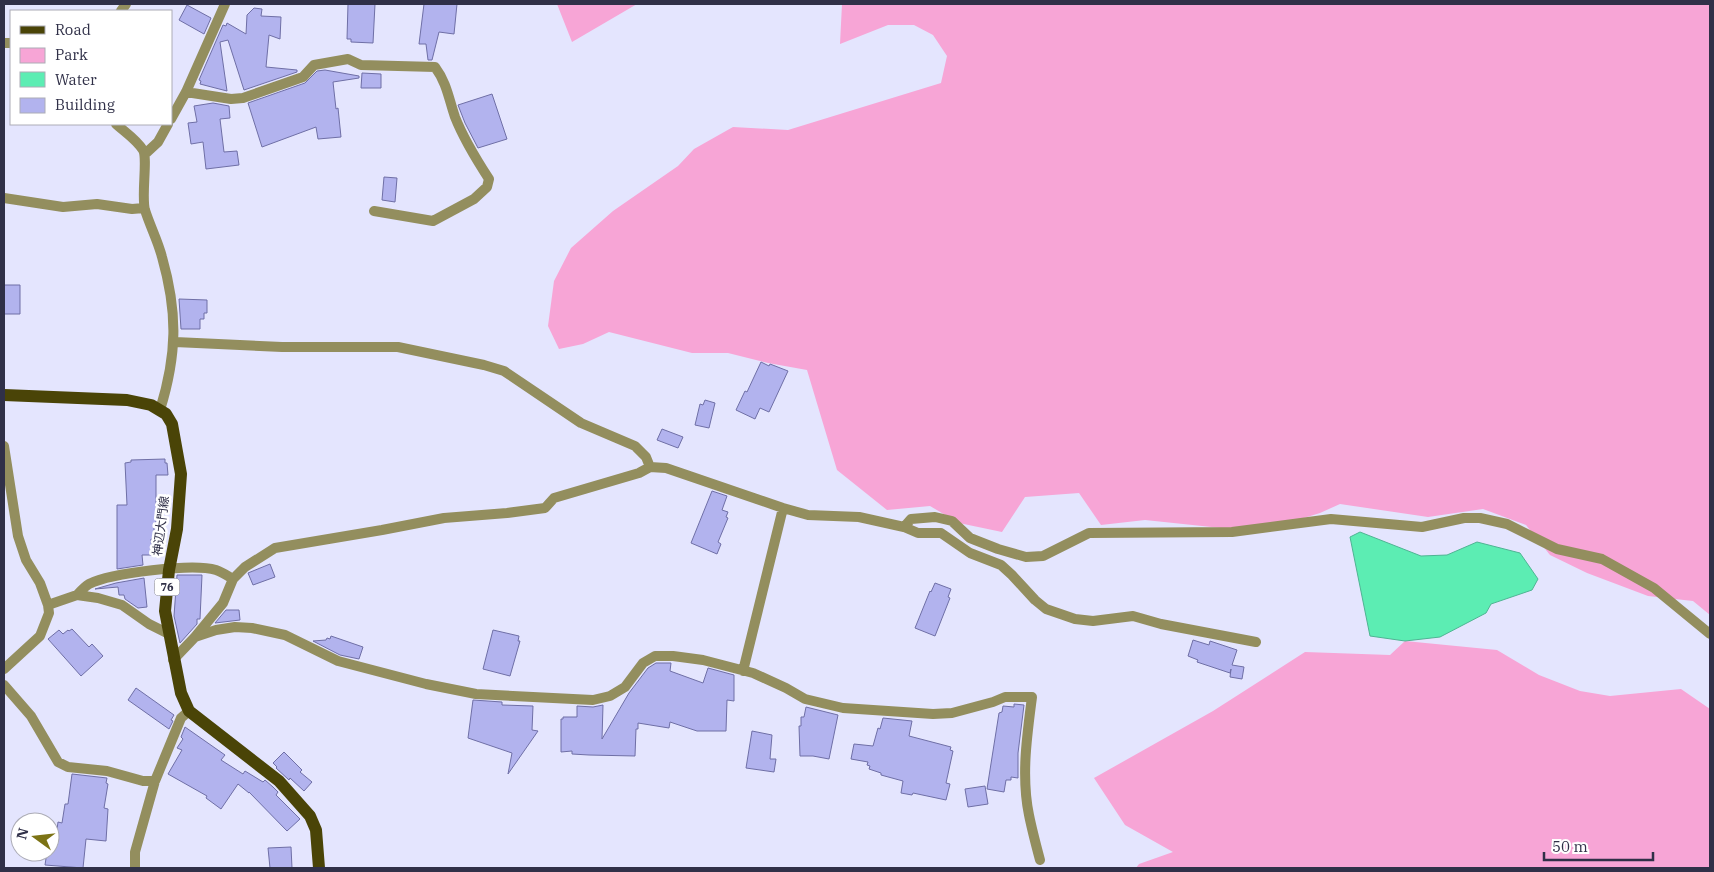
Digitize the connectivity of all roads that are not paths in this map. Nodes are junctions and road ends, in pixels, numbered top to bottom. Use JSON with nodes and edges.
{"nodes":[{"id":1,"x":225,"y":4,"type":"edge"},
{"id":2,"x":186,"y":92,"type":"junction"},
{"id":3,"x":172,"y":117,"type":"edge"},
{"id":4,"x":117,"y":125,"type":"edge"},
{"id":5,"x":167,"y":125,"type":"edge"},
{"id":6,"x":145,"y":154,"type":"junction"},
{"id":7,"x":4,"y":198,"type":"edge"},
{"id":8,"x":144,"y":208,"type":"junction"},
{"id":9,"x":374,"y":211,"type":"dead end"},
{"id":10,"x":175,"y":342,"type":"junction"},
{"id":11,"x":4,"y":395,"type":"edge"},
{"id":12,"x":160,"y":410,"type":"junction"},
{"id":13,"x":4,"y":446,"type":"edge"},
{"id":14,"x":650,"y":467,"type":"junction"},
{"id":15,"x":783,"y":508,"type":"junction"},
{"id":16,"x":904,"y":527,"type":"junction"},
{"id":17,"x":169,"y":570,"type":"junction"},
{"id":18,"x":233,"y":579,"type":"junction"},
{"id":19,"x":77,"y":595,"type":"junction"},
{"id":20,"x":48,"y":605,"type":"junction"},
{"id":21,"x":169,"y":634,"type":"junction"},
{"id":22,"x":1710,"y":634,"type":"edge"},
{"id":23,"x":195,"y":638,"type":"junction"},
{"id":24,"x":1256,"y":642,"type":"dead end"},
{"id":25,"x":173,"y":660,"type":"junction"},
{"id":26,"x":4,"y":669,"type":"edge"},
{"id":27,"x":743,"y":671,"type":"junction"},
{"id":28,"x":4,"y":685,"type":"edge"},
{"id":29,"x":189,"y":711,"type":"junction"},
{"id":30,"x":155,"y":781,"type":"junction"},
{"id":31,"x":1040,"y":860,"type":"dead end"},
{"id":32,"x":135,"y":868,"type":"edge"},
{"id":33,"x":319,"y":868,"type":"edge"}],
"edges":[{"from":1,"to":2,"type":"street"},
{"from":2,"to":3,"type":"street"},
{"from":2,"to":9,"type":"street"},
{"from":4,"to":6,"type":"street"},
{"from":5,"to":6,"type":"street"},
{"from":6,"to":8,"type":"street"},
{"from":7,"to":8,"type":"street"},
{"from":8,"to":10,"type":"street"},
{"from":10,"to":12,"type":"street"},
{"from":10,"to":14,"type":"street"},
{"from":11,"to":12,"type":"main road"},
{"from":12,"to":17,"type":"main road","name":"神辺大門線","number":"76"},
{"from":13,"to":20,"type":"street"},
{"from":14,"to":15,"type":"street"},
{"from":14,"to":18,"type":"street"},
{"from":15,"to":16,"type":"street"},
{"from":15,"to":27,"type":"street"},
{"from":16,"to":22,"type":"street"},
{"from":16,"to":24,"type":"street"},
{"from":17,"to":18,"type":"street"},
{"from":17,"to":19,"type":"street"},
{"from":17,"to":21,"type":"main road","name":"神辺大門線","number":"76"},
{"from":18,"to":23,"type":"street"},
{"from":19,"to":20,"type":"street"},
{"from":19,"to":21,"type":"street"},
{"from":20,"to":26,"type":"street"},
{"from":21,"to":25,"type":"main road","name":"神辺大門線","number":"76"},
{"from":23,"to":25,"type":"street"},
{"from":23,"to":27,"type":"street"},
{"from":25,"to":29,"type":"main road","name":"神辺大門線","number":"76"},
{"from":27,"to":31,"type":"street"},
{"from":28,"to":30,"type":"street"},
{"from":29,"to":30,"type":"street"},
{"from":29,"to":33,"type":"main road"},
{"from":30,"to":32,"type":"street"}]}
